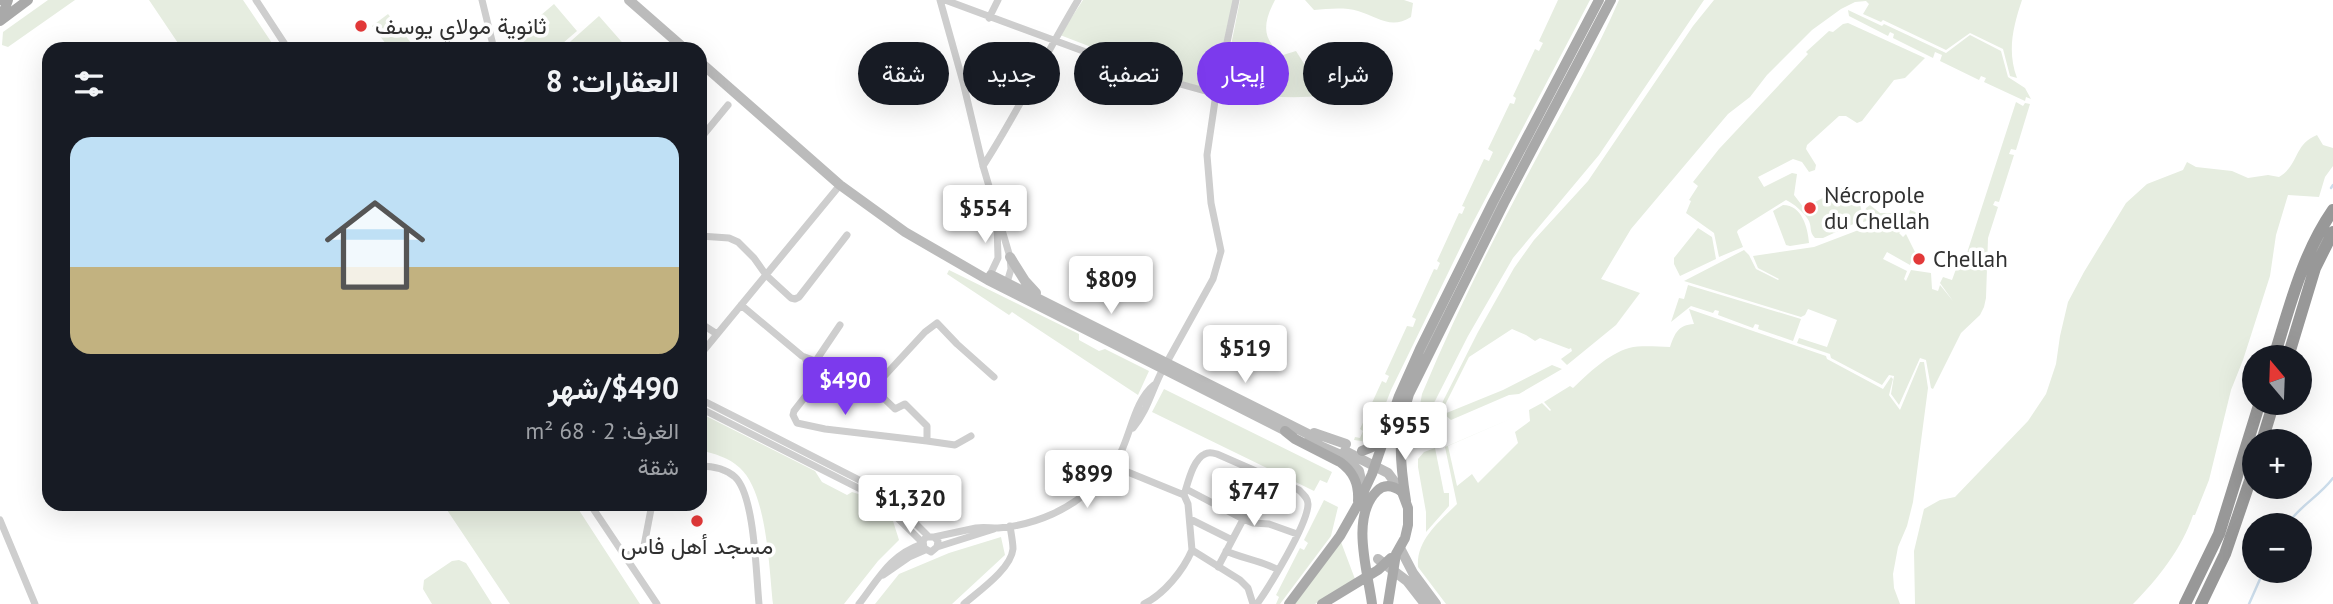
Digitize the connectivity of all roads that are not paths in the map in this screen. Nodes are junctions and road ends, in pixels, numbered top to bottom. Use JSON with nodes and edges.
{"nodes":[{"id":1,"x":8,"y":0,"type":"edge"},
{"id":2,"x":28,"y":0,"type":"edge"},
{"id":3,"x":256,"y":0,"type":"edge"},
{"id":4,"x":482,"y":0,"type":"edge"},
{"id":5,"x":629,"y":0,"type":"edge"},
{"id":6,"x":940,"y":0,"type":"edge"},
{"id":7,"x":945,"y":0,"type":"edge"},
{"id":8,"x":998,"y":0,"type":"edge"},
{"id":9,"x":1078,"y":0,"type":"edge"},
{"id":10,"x":1236,"y":0,"type":"edge"},
{"id":11,"x":1599,"y":0,"type":"edge"},
{"id":12,"x":1611,"y":0,"type":"edge"},
{"id":13,"x":0,"y":15,"type":"edge"},
{"id":14,"x":989,"y":18,"type":"junction"},
{"id":15,"x":0,"y":21,"type":"edge"},
{"id":16,"x":1054,"y":40,"type":"junction"},
{"id":17,"x":283,"y":42,"type":"edge"},
{"id":18,"x":492,"y":42,"type":"edge"},
{"id":19,"x":677,"y":42,"type":"edge"},
{"id":20,"x":1227,"y":42,"type":"edge"},
{"id":21,"x":707,"y":68,"type":"edge"},
{"id":22,"x":1197,"y":89,"type":"edge"},
{"id":23,"x":728,"y":105,"type":"dead end"},
{"id":24,"x":1214,"y":105,"type":"edge"},
{"id":25,"x":707,"y":130,"type":"edge"},
{"id":26,"x":983,"y":166,"type":"junction"},
{"id":27,"x":840,"y":185,"type":"junction"},
{"id":28,"x":2333,"y":210,"type":"edge"},
{"id":29,"x":998,"y":216,"type":"junction"},
{"id":30,"x":2333,"y":232,"type":"edge"},
{"id":31,"x":847,"y":235,"type":"dead end"},
{"id":32,"x":707,"y":236,"type":"edge"},
{"id":33,"x":1010,"y":257,"type":"junction"},
{"id":34,"x":766,"y":275,"type":"junction"},
{"id":35,"x":986,"y":276,"type":"junction"},
{"id":36,"x":1007,"y":286,"type":"junction"},
{"id":37,"x":1041,"y":299,"type":"junction"},
{"id":38,"x":741,"y":305,"type":"junction"},
{"id":39,"x":840,"y":326,"type":"dead end"},
{"id":40,"x":707,"y":328,"type":"edge"},
{"id":41,"x":717,"y":334,"type":"junction"},
{"id":42,"x":2278,"y":345,"type":"edge"},
{"id":43,"x":2292,"y":345,"type":"edge"},
{"id":44,"x":707,"y":346,"type":"edge"},
{"id":45,"x":802,"y":356,"type":"junction"},
{"id":46,"x":815,"y":362,"type":"junction"},
{"id":47,"x":829,"y":366,"type":"junction"},
{"id":48,"x":1165,"y":366,"type":"junction"},
{"id":49,"x":995,"y":377,"type":"dead end"},
{"id":50,"x":822,"y":378,"type":"junction"},
{"id":51,"x":871,"y":386,"type":"junction"},
{"id":52,"x":707,"y":403,"type":"edge"},
{"id":53,"x":707,"y":412,"type":"edge"},
{"id":54,"x":2256,"y":415,"type":"edge"},
{"id":55,"x":1390,"y":421,"type":"junction"},
{"id":56,"x":1285,"y":431,"type":"joint"},
{"id":57,"x":971,"y":436,"type":"dead end"},
{"id":58,"x":927,"y":440,"type":"junction"},
{"id":59,"x":1362,"y":452,"type":"junction"},
{"id":60,"x":1343,"y":453,"type":"junction"},
{"id":61,"x":1378,"y":464,"type":"junction"},
{"id":62,"x":707,"y":466,"type":"edge"},
{"id":63,"x":1113,"y":466,"type":"junction"},
{"id":64,"x":1266,"y":475,"type":"junction"},
{"id":65,"x":1185,"y":492,"type":"junction"},
{"id":66,"x":1364,"y":492,"type":"junction"},
{"id":67,"x":1404,"y":493,"type":"junction"},
{"id":68,"x":2244,"y":499,"type":"edge"},
{"id":69,"x":1363,"y":505,"type":"junction"},
{"id":70,"x":595,"y":511,"type":"edge"},
{"id":71,"x":651,"y":511,"type":"edge"},
{"id":72,"x":1363,"y":518,"type":"junction"},
{"id":73,"x":1190,"y":519,"type":"junction"},
{"id":74,"x":1243,"y":519,"type":"junction"},
{"id":75,"x":0,"y":520,"type":"edge"},
{"id":76,"x":1010,"y":526,"type":"junction"},
{"id":77,"x":995,"y":528,"type":"junction"},
{"id":78,"x":0,"y":533,"type":"edge"},
{"id":79,"x":1297,"y":534,"type":"junction"},
{"id":80,"x":931,"y":536,"type":"junction"},
{"id":81,"x":1232,"y":540,"type":"junction"},
{"id":82,"x":9,"y":541,"type":"junction"},
{"id":83,"x":923,"y":545,"type":"junction"},
{"id":84,"x":937,"y":547,"type":"junction"},
{"id":85,"x":1364,"y":548,"type":"junction"},
{"id":86,"x":1192,"y":550,"type":"junction"},
{"id":87,"x":1226,"y":551,"type":"junction"},
{"id":88,"x":624,"y":555,"type":"junction"},
{"id":89,"x":1391,"y":559,"type":"junction"},
{"id":90,"x":1218,"y":567,"type":"junction"},
{"id":91,"x":1278,"y":570,"type":"junction"},
{"id":92,"x":1369,"y":575,"type":"junction"},
{"id":93,"x":35,"y":604,"type":"edge"},
{"id":94,"x":657,"y":604,"type":"edge"},
{"id":95,"x":760,"y":604,"type":"edge"},
{"id":96,"x":859,"y":604,"type":"edge"},
{"id":97,"x":964,"y":604,"type":"edge"},
{"id":98,"x":1144,"y":604,"type":"edge"},
{"id":99,"x":1255,"y":604,"type":"edge"},
{"id":100,"x":1289,"y":604,"type":"edge"},
{"id":101,"x":1322,"y":604,"type":"edge"},
{"id":102,"x":1372,"y":604,"type":"edge"},
{"id":103,"x":1388,"y":604,"type":"edge"},
{"id":104,"x":1425,"y":604,"type":"edge"},
{"id":105,"x":1436,"y":604,"type":"edge"},
{"id":106,"x":2185,"y":604,"type":"edge"},
{"id":107,"x":2201,"y":604,"type":"edge"}],
"edges":[{"from":1,"to":13,"type":"main road"},
{"from":2,"to":15,"type":"main road"},
{"from":3,"to":17,"type":"street"},
{"from":4,"to":18,"type":"street"},
{"from":5,"to":19,"type":"main road"},
{"from":6,"to":26,"type":"street"},
{"from":7,"to":14,"type":"street"},
{"from":8,"to":14,"type":"street"},
{"from":9,"to":16,"type":"street"},
{"from":10,"to":20,"type":"street"},
{"from":11,"to":55,"type":"main road"},
{"from":12,"to":67,"type":"main road"},
{"from":14,"to":16,"type":"street"},
{"from":16,"to":22,"type":"street"},
{"from":16,"to":26,"type":"street"},
{"from":21,"to":27,"type":"main road"},
{"from":23,"to":25,"type":"street"},
{"from":24,"to":48,"type":"street"},
{"from":26,"to":29,"type":"street"},
{"from":27,"to":34,"type":"street"},
{"from":27,"to":35,"type":"main road"},
{"from":28,"to":42,"type":"highway"},
{"from":29,"to":33,"type":"street"},
{"from":29,"to":35,"type":"street"},
{"from":30,"to":43,"type":"highway"},
{"from":31,"to":34,"type":"street"},
{"from":32,"to":34,"type":"street"},
{"from":33,"to":36,"type":"street"},
{"from":33,"to":37,"type":"main road"},
{"from":34,"to":38,"type":"street"},
{"from":35,"to":36,"type":"main road"},
{"from":36,"to":37,"type":"main road"},
{"from":36,"to":48,"type":"main road"},
{"from":37,"to":48,"type":"main road"},
{"from":38,"to":41,"type":"street"},
{"from":38,"to":45,"type":"street"},
{"from":39,"to":46,"type":"street"},
{"from":40,"to":41,"type":"street"},
{"from":41,"to":44,"type":"street"},
{"from":45,"to":46,"type":"street"},
{"from":45,"to":50,"type":"street"},
{"from":46,"to":47,"type":"street"},
{"from":47,"to":50,"type":"street"},
{"from":47,"to":51,"type":"street"},
{"from":48,"to":56,"type":"main road"},
{"from":48,"to":60,"type":"main road"},
{"from":48,"to":63,"type":"street"},
{"from":49,"to":51,"type":"street"},
{"from":50,"to":58,"type":"street"},
{"from":51,"to":58,"type":"street"},
{"from":52,"to":80,"type":"street"},
{"from":53,"to":83,"type":"street"},
{"from":54,"to":106,"type":"highway"},
{"from":55,"to":59,"type":"main road"},
{"from":55,"to":61,"type":"main road"},
{"from":56,"to":60,"type":"main road"},
{"from":57,"to":58,"type":"street"},
{"from":59,"to":60,"type":"main road"},
{"from":59,"to":61,"type":"main road"},
{"from":60,"to":61,"type":"main road"},
{"from":60,"to":66,"type":"main road"},
{"from":60,"to":69,"type":"main road"},
{"from":61,"to":66,"type":"main road"},
{"from":61,"to":67,"type":"main road"},
{"from":61,"to":69,"type":"main road"},
{"from":62,"to":95,"type":"street"},
{"from":63,"to":65,"type":"street"},
{"from":63,"to":76,"type":"street"},
{"from":64,"to":65,"type":"street"},
{"from":64,"to":74,"type":"street"},
{"from":64,"to":79,"type":"street"},
{"from":65,"to":73,"type":"street"},
{"from":65,"to":74,"type":"street"},
{"from":66,"to":69,"type":"main road"},
{"from":66,"to":72,"type":"main road"},
{"from":67,"to":69,"type":"main road"},
{"from":67,"to":89,"type":"main road"},
{"from":68,"to":107,"type":"highway"},
{"from":69,"to":72,"type":"main road"},
{"from":69,"to":100,"type":"main road"},
{"from":70,"to":88,"type":"street"},
{"from":71,"to":88,"type":"street"},
{"from":72,"to":85,"type":"main road"},
{"from":73,"to":81,"type":"street"},
{"from":73,"to":86,"type":"street"},
{"from":74,"to":79,"type":"street"},
{"from":74,"to":81,"type":"street"},
{"from":75,"to":82,"type":"street"},
{"from":76,"to":77,"type":"street"},
{"from":76,"to":97,"type":"street"},
{"from":77,"to":80,"type":"street"},
{"from":77,"to":84,"type":"street"},
{"from":78,"to":82,"type":"street"},
{"from":79,"to":91,"type":"street"},
{"from":80,"to":83,"type":"street"},
{"from":80,"to":84,"type":"street"},
{"from":81,"to":87,"type":"street"},
{"from":82,"to":93,"type":"street"},
{"from":83,"to":84,"type":"street"},
{"from":83,"to":96,"type":"street"},
{"from":85,"to":89,"type":"main road"},
{"from":85,"to":92,"type":"main road"},
{"from":86,"to":90,"type":"street"},
{"from":86,"to":98,"type":"street"},
{"from":87,"to":90,"type":"street"},
{"from":87,"to":91,"type":"street"},
{"from":88,"to":94,"type":"street"},
{"from":89,"to":92,"type":"main road"},
{"from":89,"to":103,"type":"main road"},
{"from":89,"to":104,"type":"main road"},
{"from":89,"to":105,"type":"main road"},
{"from":90,"to":99,"type":"street"},
{"from":91,"to":99,"type":"street"},
{"from":92,"to":101,"type":"main road"},
{"from":92,"to":102,"type":"main road"}]}
